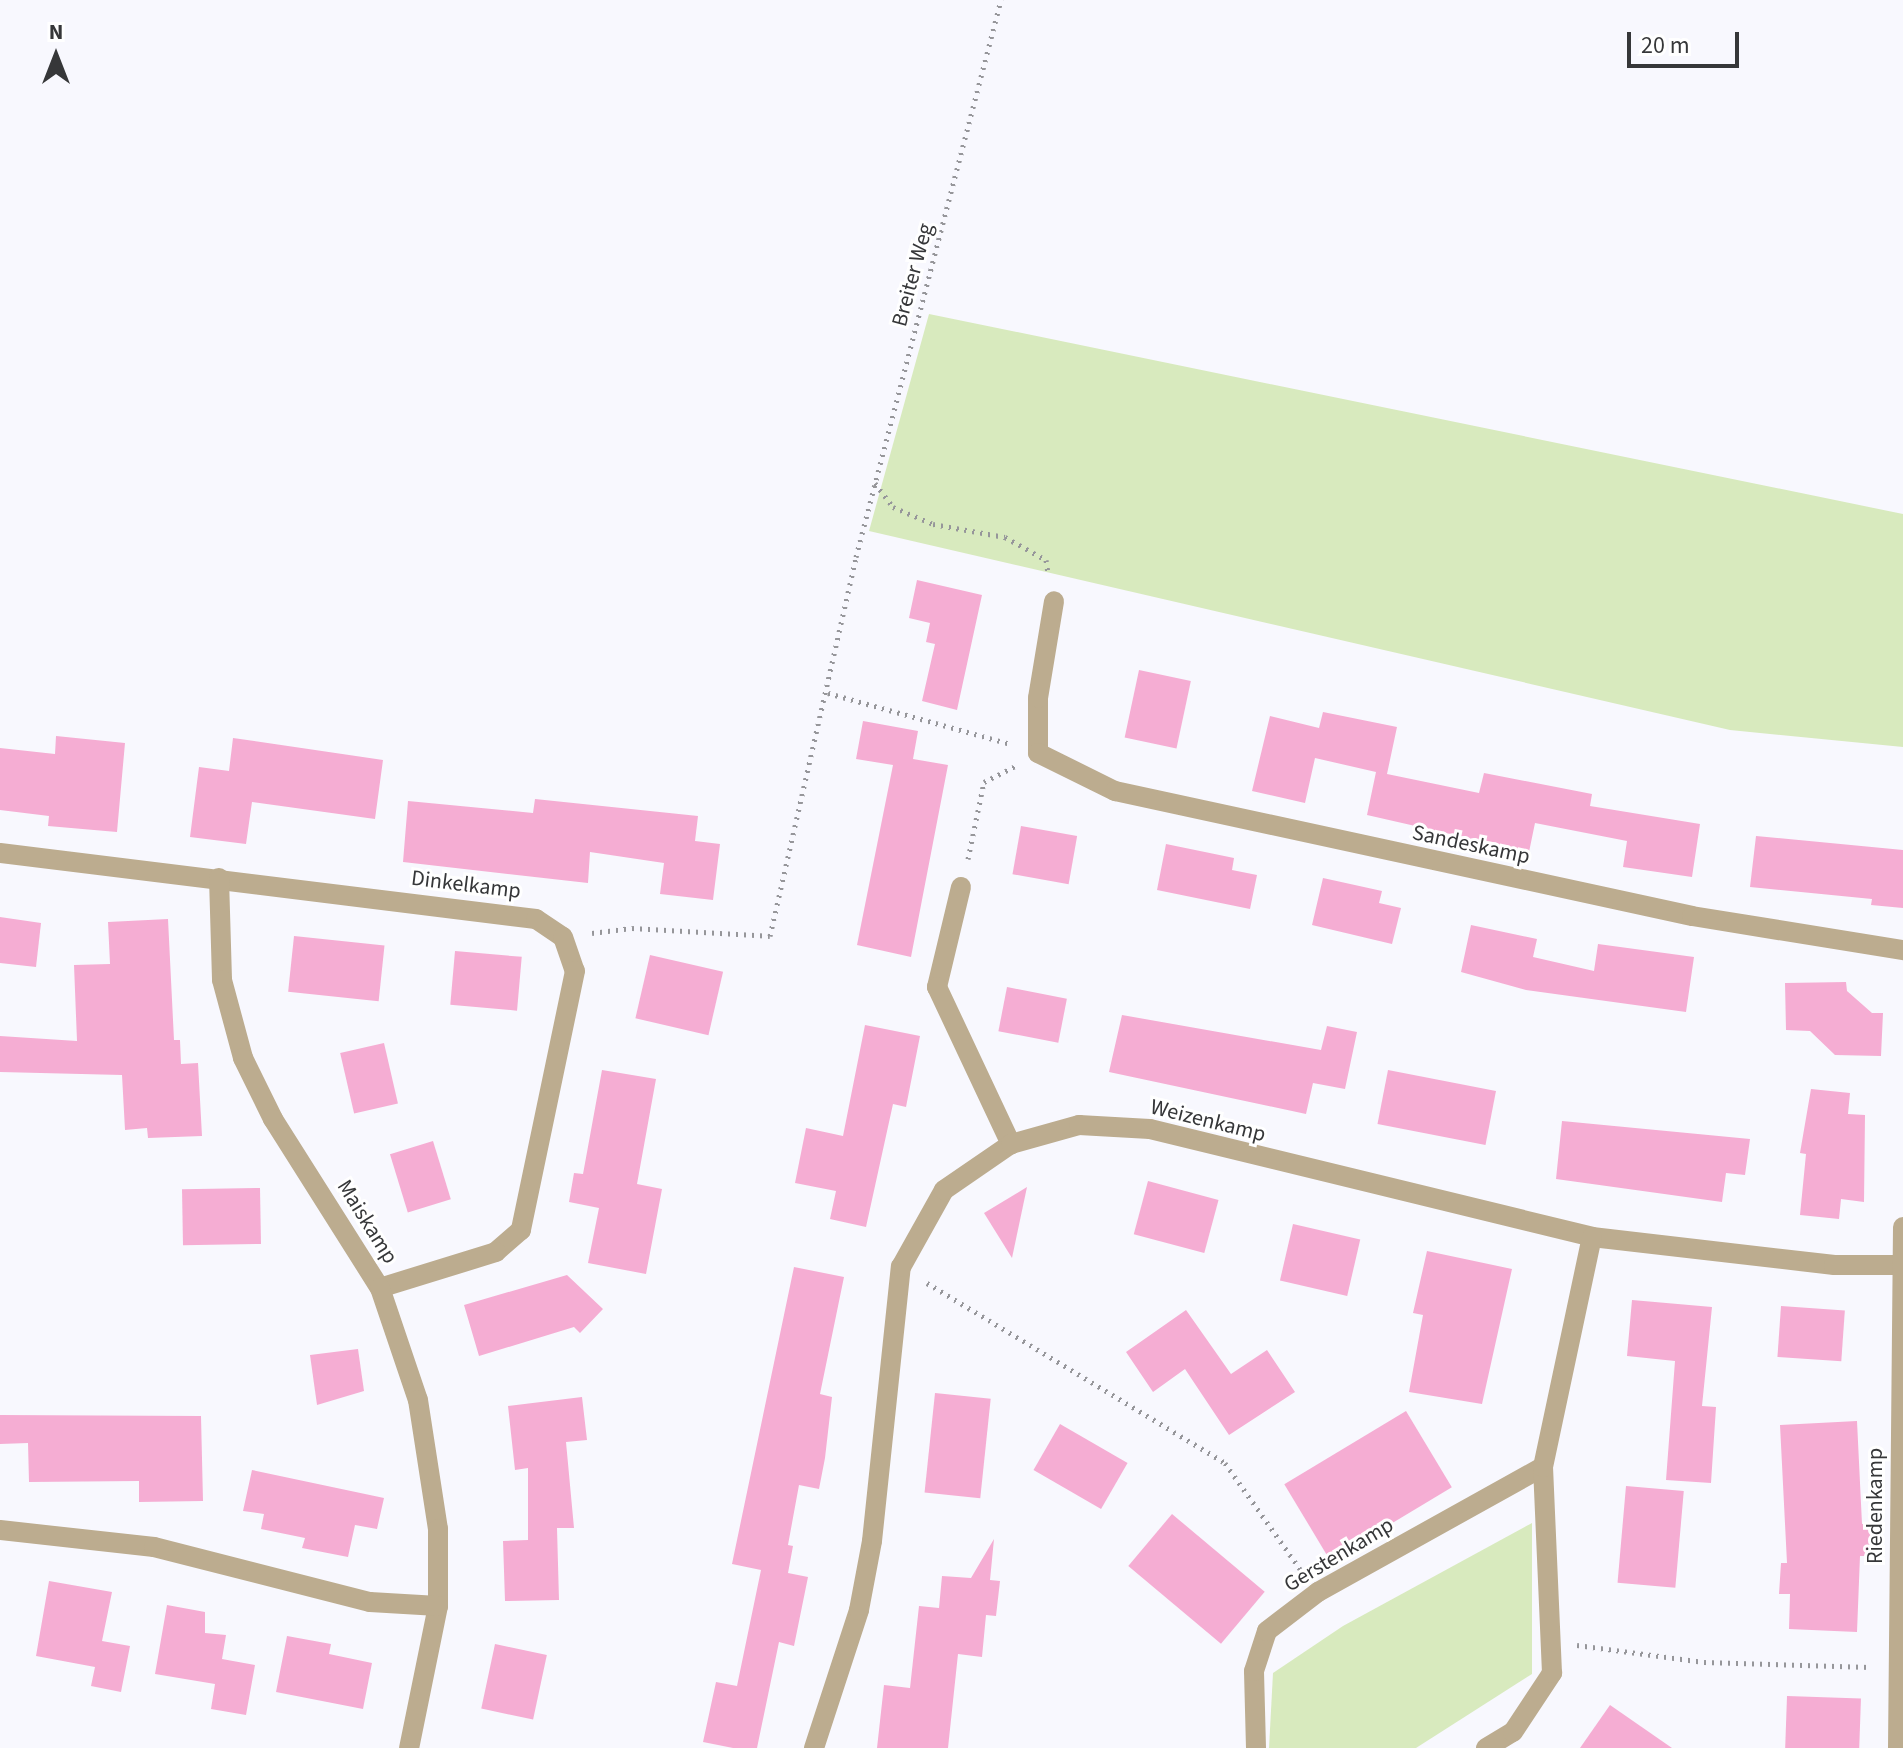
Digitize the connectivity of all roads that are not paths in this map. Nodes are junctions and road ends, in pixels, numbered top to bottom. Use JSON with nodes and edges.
{"nodes":[{"id":1,"x":1054,"y":601,"type":"road end"},
{"id":2,"x":0,"y":853,"type":"edge"},
{"id":3,"x":219,"y":878,"type":"junction"},
{"id":4,"x":961,"y":887,"type":"road end"},
{"id":5,"x":1903,"y":950,"type":"edge"},
{"id":6,"x":1011,"y":1144,"type":"junction"},
{"id":7,"x":1903,"y":1227,"type":"edge"},
{"id":8,"x":1592,"y":1237,"type":"junction"},
{"id":9,"x":1902,"y":1265,"type":"edge"},
{"id":10,"x":380,"y":1288,"type":"junction"},
{"id":11,"x":1543,"y":1467,"type":"junction"},
{"id":12,"x":0,"y":1530,"type":"edge"},
{"id":13,"x":438,"y":1606,"type":"junction"},
{"id":14,"x":409,"y":1748,"type":"edge"},
{"id":15,"x":814,"y":1748,"type":"edge"},
{"id":16,"x":1256,"y":1748,"type":"edge"},
{"id":17,"x":1486,"y":1748,"type":"edge"},
{"id":18,"x":1898,"y":1748,"type":"edge"}],
"edges":[{"from":1,"to":5,"type":"street","name":"Sandeskamp"},
{"from":2,"to":3,"type":"street","name":"Dinkelkamp"},
{"from":3,"to":10,"type":"street","name":"Maiskamp"},
{"from":3,"to":10,"type":"street","name":"Dinkelkamp"},
{"from":4,"to":6,"type":"street"},
{"from":6,"to":8,"type":"street","name":"Weizenkamp"},
{"from":6,"to":15,"type":"street","name":"Weizenkamp"},
{"from":7,"to":9,"type":"street"},
{"from":8,"to":9,"type":"street","name":"Weizenkamp"},
{"from":8,"to":11,"type":"street"},
{"from":9,"to":18,"type":"street","name":"Riedenkamp"},
{"from":10,"to":13,"type":"street","name":"Maiskamp"},
{"from":11,"to":16,"type":"street","name":"Gerstenkamp"},
{"from":11,"to":17,"type":"street"},
{"from":12,"to":13,"type":"street"},
{"from":13,"to":14,"type":"street","name":"Maiskamp"}]}
